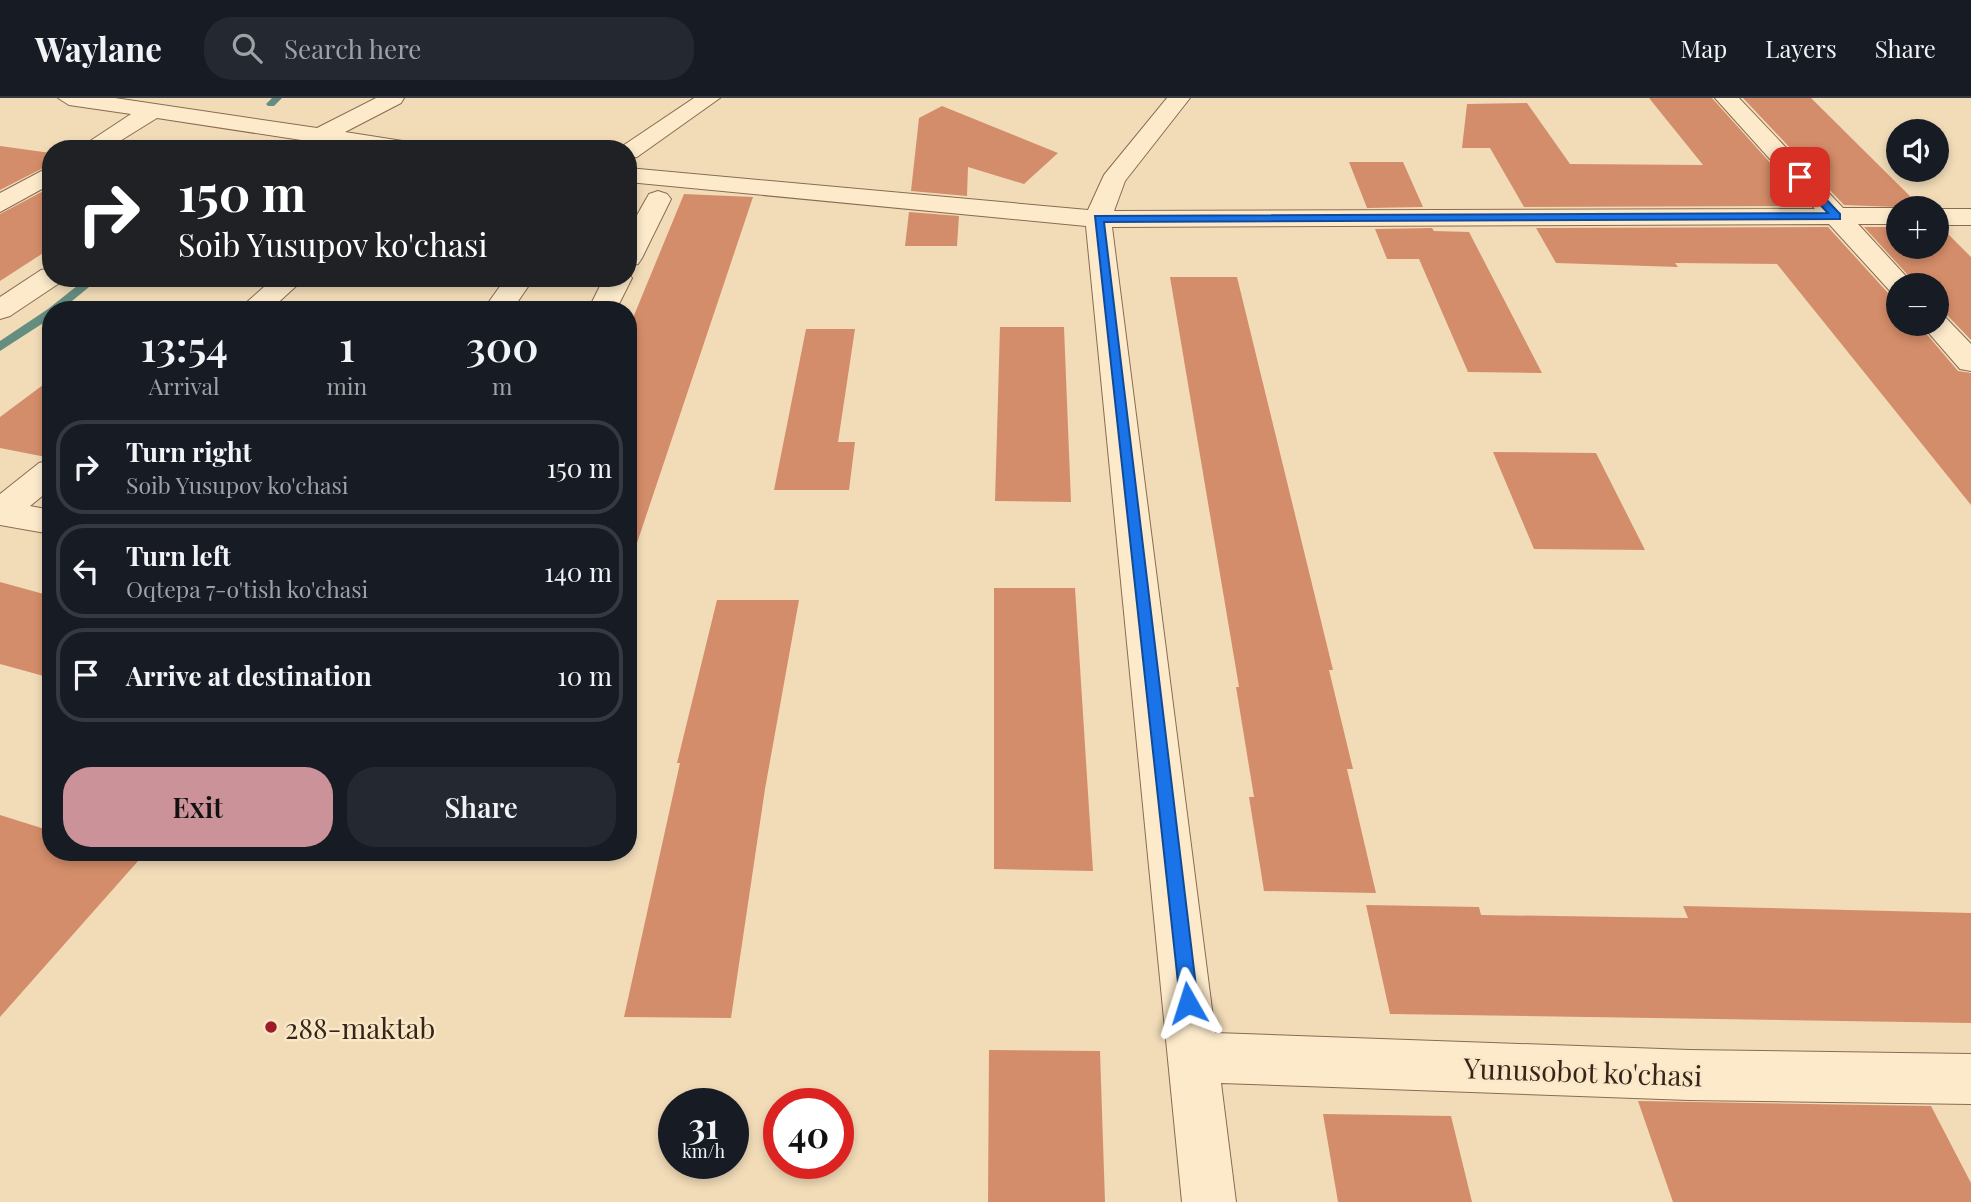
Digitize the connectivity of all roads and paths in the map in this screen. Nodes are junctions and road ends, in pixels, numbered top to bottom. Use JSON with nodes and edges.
{"nodes":[{"id":1,"x":69,"y":98,"type":"edge"},
{"id":2,"x":338,"y":98,"type":"edge"},
{"id":3,"x":393,"y":98,"type":"edge"},
{"id":4,"x":709,"y":98,"type":"edge"},
{"id":5,"x":1179,"y":98,"type":"edge"},
{"id":6,"x":1726,"y":98,"type":"edge"},
{"id":7,"x":117,"y":101,"type":"edge"},
{"id":8,"x":152,"y":111,"type":"junction"},
{"id":9,"x":320,"y":135,"type":"junction"},
{"id":10,"x":105,"y":140,"type":"edge"},
{"id":11,"x":352,"y":140,"type":"edge"},
{"id":12,"x":637,"y":146,"type":"edge"},
{"id":13,"x":637,"y":176,"type":"edge"},
{"id":14,"x":42,"y":178,"type":"edge"},
{"id":15,"x":658,"y":199,"type":"dead end"},
{"id":16,"x":0,"y":204,"type":"edge"},
{"id":17,"x":1836,"y":216,"type":"junction"},
{"id":18,"x":1886,"y":216,"type":"edge"},
{"id":19,"x":1949,"y":216,"type":"edge"},
{"id":20,"x":1971,"y":217,"type":"edge"},
{"id":21,"x":1098,"y":219,"type":"junction"},
{"id":22,"x":637,"y":240,"type":"edge"},
{"id":23,"x":1889,"y":273,"type":"edge"},
{"id":24,"x":42,"y":282,"type":"edge"},
{"id":25,"x":280,"y":287,"type":"edge"},
{"id":26,"x":263,"y":301,"type":"edge"},
{"id":27,"x":0,"y":310,"type":"edge"},
{"id":28,"x":1947,"y":336,"type":"edge"},
{"id":29,"x":1971,"y":362,"type":"edge"},
{"id":30,"x":42,"y":478,"type":"edge"},
{"id":31,"x":0,"y":513,"type":"edge"},
{"id":32,"x":42,"y":521,"type":"edge"},
{"id":33,"x":1195,"y":1057,"type":"junction"},
{"id":34,"x":1971,"y":1079,"type":"edge"},
{"id":35,"x":1209,"y":1202,"type":"edge"}],
"edges":[{"from":1,"to":7,"type":"street"},
{"from":2,"to":9,"type":"street"},
{"from":3,"to":9,"type":"street"},
{"from":4,"to":12,"type":"street"},
{"from":5,"to":21,"type":"street"},
{"from":6,"to":17,"type":"street"},
{"from":7,"to":8,"type":"street"},
{"from":8,"to":9,"type":"street"},
{"from":8,"to":10,"type":"street"},
{"from":9,"to":11,"type":"street"},
{"from":13,"to":21,"type":"street"},
{"from":14,"to":16,"type":"street"},
{"from":15,"to":22,"type":"street"},
{"from":17,"to":18,"type":"street"},
{"from":17,"to":21,"type":"street"},
{"from":17,"to":23,"type":"street"},
{"from":19,"to":20,"type":"street"},
{"from":21,"to":33,"type":"street"},
{"from":24,"to":27,"type":"street"},
{"from":25,"to":26,"type":"street"},
{"from":28,"to":29,"type":"street"},
{"from":30,"to":31,"type":"street"},
{"from":31,"to":32,"type":"street"},
{"from":33,"to":34,"type":"street","name":"Yunusobot ko'chasi"},
{"from":33,"to":35,"type":"street"}]}
